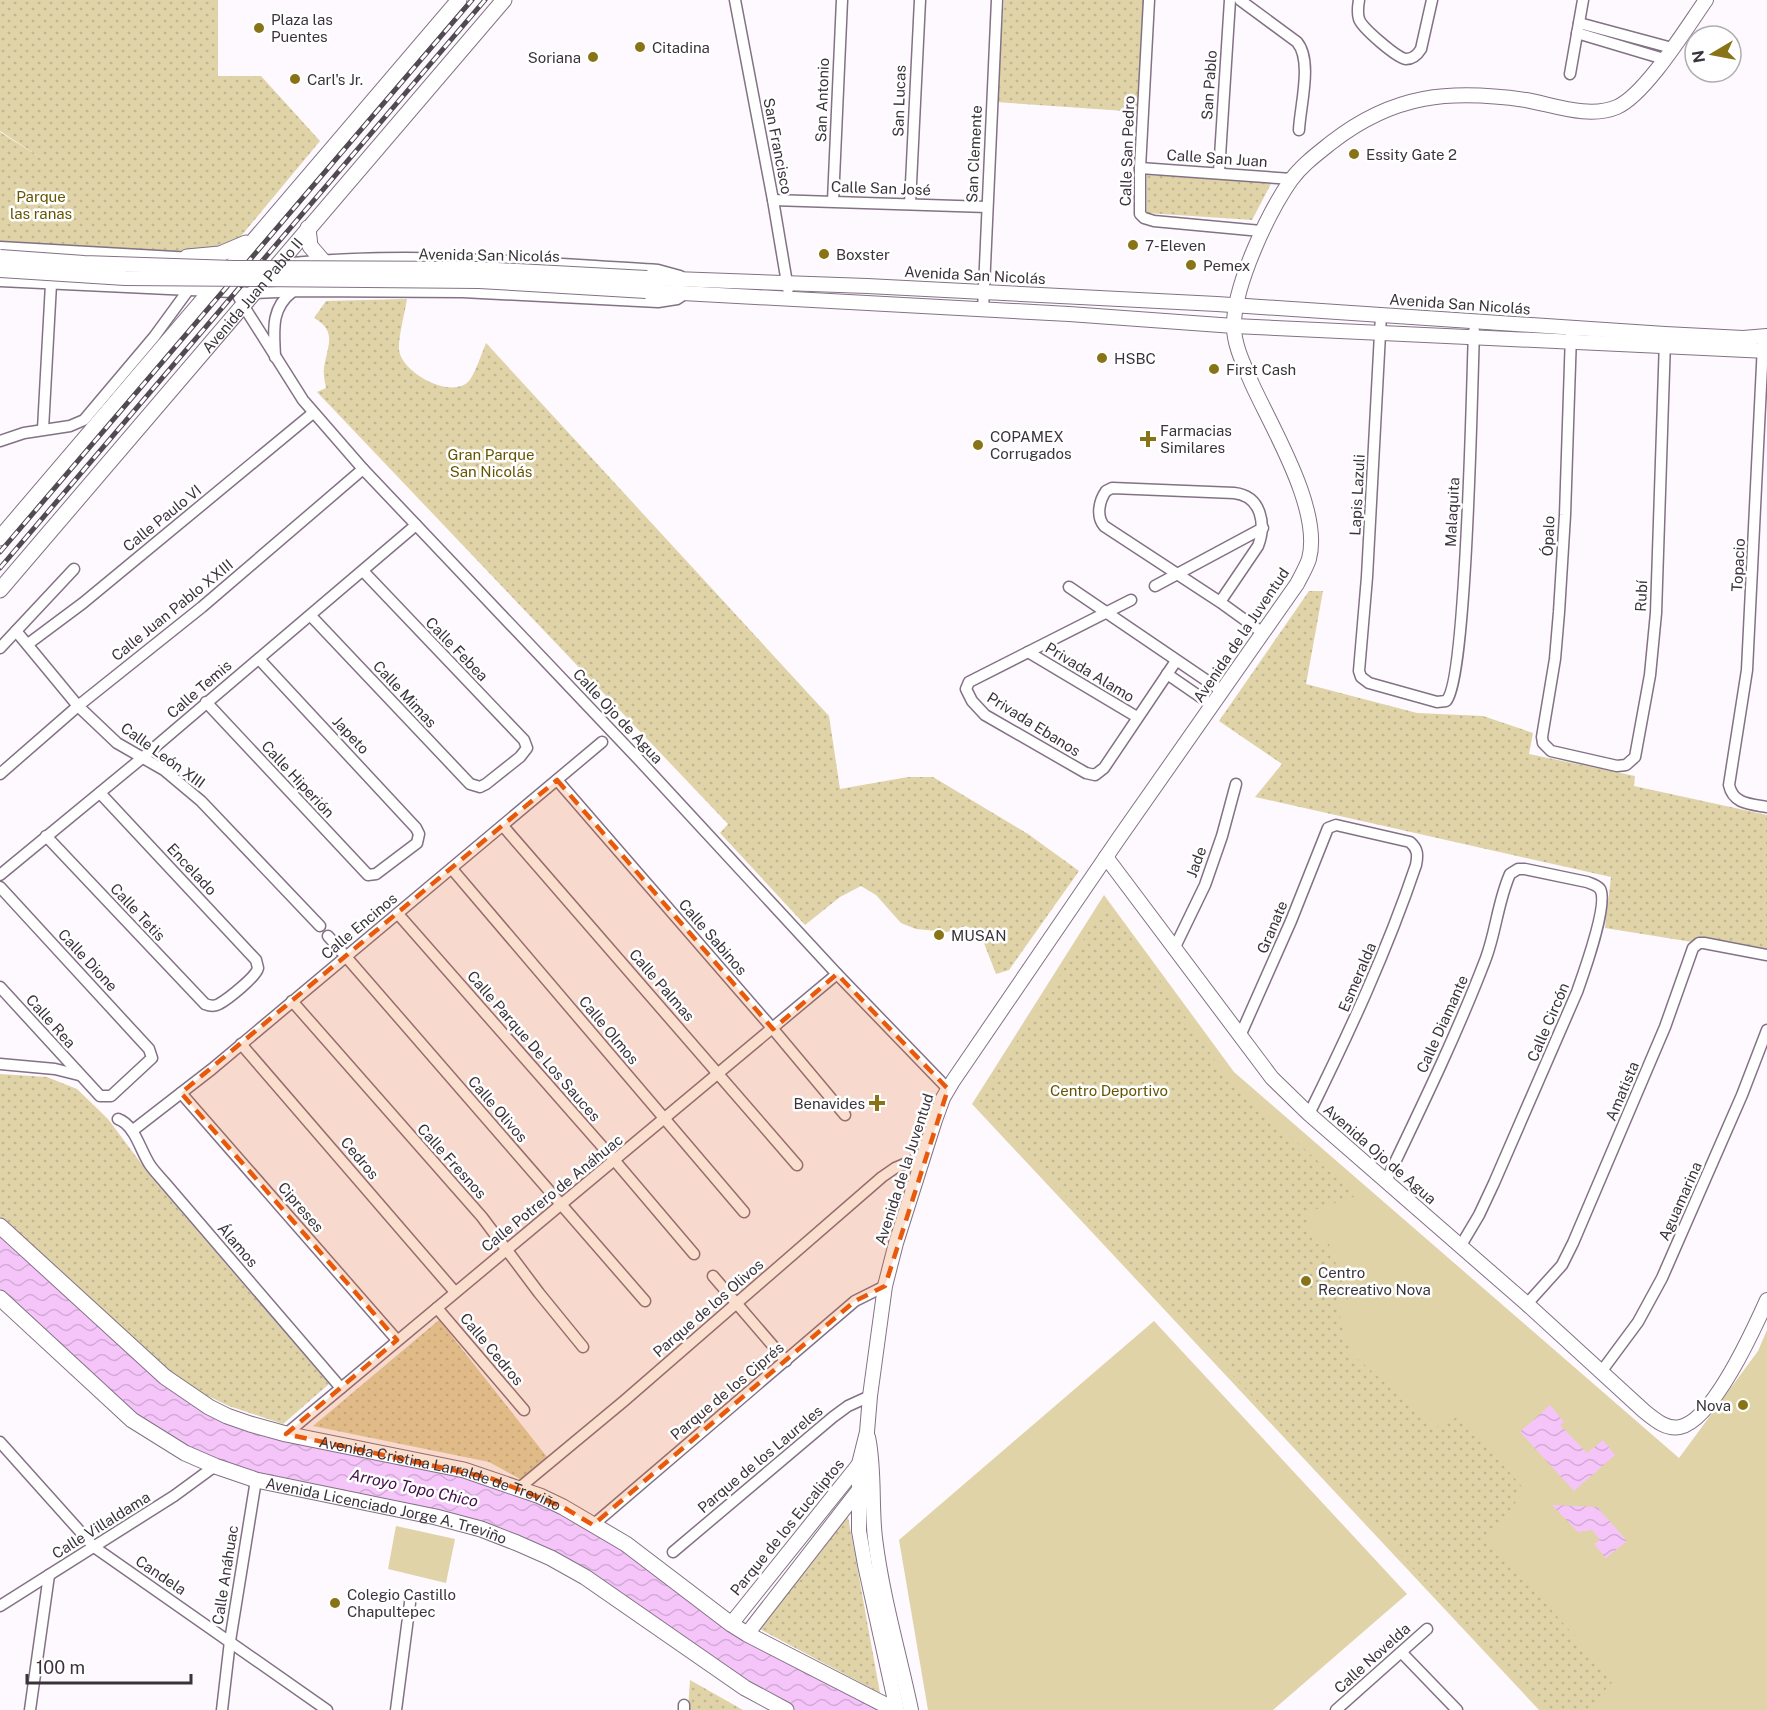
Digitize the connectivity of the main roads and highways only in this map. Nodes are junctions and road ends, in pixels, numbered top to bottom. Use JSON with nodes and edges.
{"nodes":[{"id":1,"x":459,"y":0,"type":"edge"},
{"id":2,"x":504,"y":0,"type":"edge"},
{"id":3,"x":308,"y":228,"type":"junction"},
{"id":4,"x":254,"y":239,"type":"junction"},
{"id":5,"x":193,"y":258,"type":"road end"},
{"id":6,"x":322,"y":260,"type":"road end"},
{"id":7,"x":0,"y":538,"type":"edge"},
{"id":8,"x":0,"y":590,"type":"edge"},
{"id":9,"x":0,"y":1226,"type":"edge"},
{"id":10,"x":0,"y":1298,"type":"edge"},
{"id":11,"x":786,"y":1710,"type":"edge"},
{"id":12,"x":896,"y":1710,"type":"edge"}],
"edges":[{"from":1,"to":4,"type":"main road"},
{"from":2,"to":3,"type":"main road","name":"Avenida Juan Pablo II"},
{"from":3,"to":6,"type":"main road"},
{"from":3,"to":8,"type":"main road","name":"Avenida Juan Pablo II"},
{"from":4,"to":5,"type":"main road"},
{"from":4,"to":7,"type":"main road"},
{"from":9,"to":12,"type":"main road","name":"Avenida Cristina Larralde de Treviño"},
{"from":10,"to":11,"type":"main road","name":"Avenida Licenciado Jorge A. Treviño"}]}
